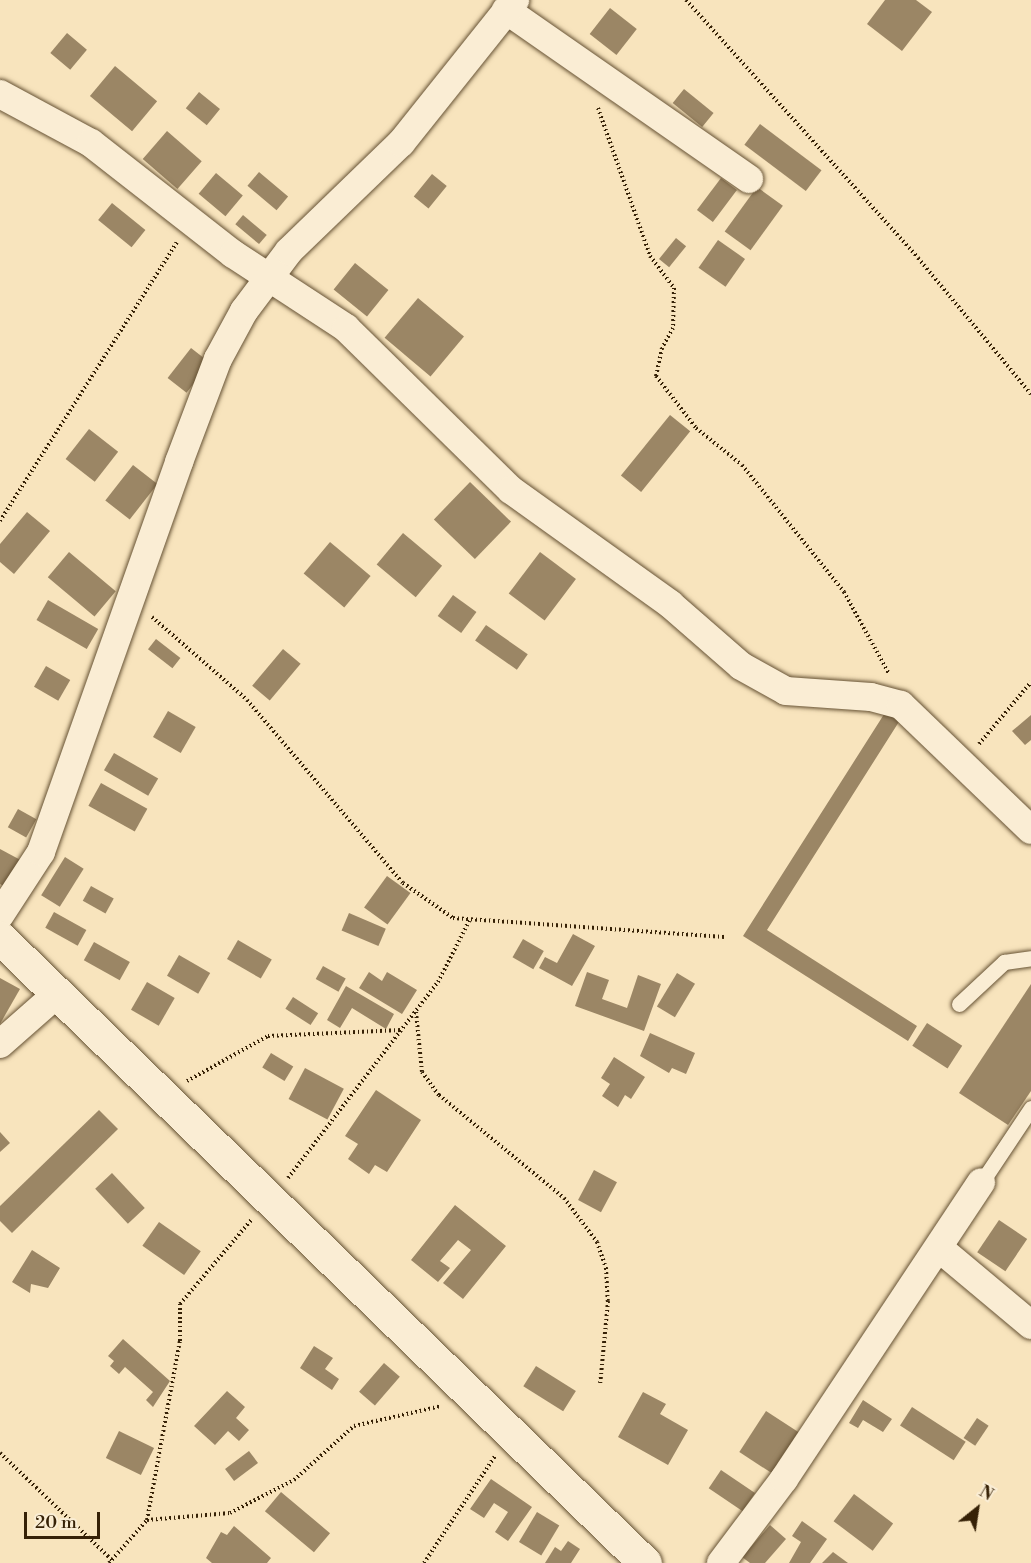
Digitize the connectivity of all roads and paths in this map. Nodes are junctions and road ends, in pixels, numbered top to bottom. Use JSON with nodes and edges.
{"nodes":[{"id":1,"x":686,"y":0,"type":"edge"},
{"id":2,"x":511,"y":5,"type":"edge"},
{"id":3,"x":0,"y":94,"type":"edge"},
{"id":4,"x":596,"y":102,"type":"dead end"},
{"id":5,"x":749,"y":178,"type":"dead end"},
{"id":6,"x":190,"y":221,"type":"junction"},
{"id":7,"x":267,"y":276,"type":"junction"},
{"id":8,"x":1031,"y":394,"type":"edge"},
{"id":9,"x":0,"y":521,"type":"edge"},
{"id":10,"x":130,"y":601,"type":"junction"},
{"id":11,"x":1031,"y":682,"type":"edge"},
{"id":12,"x":901,"y":705,"type":"junction"},
{"id":13,"x":964,"y":764,"type":"junction"},
{"id":14,"x":1031,"y":830,"type":"edge"},
{"id":15,"x":0,"y":915,"type":"edge"},
{"id":16,"x":471,"y":919,"type":"junction"},
{"id":17,"x":724,"y":937,"type":"dead end"},
{"id":18,"x":0,"y":938,"type":"edge"},
{"id":19,"x":1031,"y":958,"type":"edge"},
{"id":20,"x":57,"y":994,"type":"junction"},
{"id":21,"x":959,"y":1004,"type":"dead end"},
{"id":22,"x":416,"y":1011,"type":"junction"},
{"id":23,"x":402,"y":1030,"type":"junction"},
{"id":24,"x":0,"y":1044,"type":"edge"},
{"id":25,"x":162,"y":1092,"type":"junction"},
{"id":26,"x":1031,"y":1108,"type":"edge"},
{"id":27,"x":981,"y":1183,"type":"joint"},
{"id":28,"x":268,"y":1202,"type":"junction"},
{"id":29,"x":939,"y":1248,"type":"junction"},
{"id":30,"x":1031,"y":1325,"type":"edge"},
{"id":31,"x":600,"y":1385,"type":"dead end"},
{"id":32,"x":474,"y":1400,"type":"junction"},
{"id":33,"x":510,"y":1434,"type":"junction"},
{"id":34,"x":0,"y":1453,"type":"edge"},
{"id":35,"x":147,"y":1520,"type":"junction"},
{"id":36,"x":111,"y":1561,"type":"edge"},
{"id":37,"x":638,"y":1561,"type":"edge"},
{"id":38,"x":424,"y":1563,"type":"edge"},
{"id":39,"x":722,"y":1563,"type":"edge"}],
"edges":[{"from":1,"to":8,"type":"path"},
{"from":2,"to":5,"type":"street"},
{"from":2,"to":7,"type":"street"},
{"from":3,"to":6,"type":"street"},
{"from":4,"to":12,"type":"path"},
{"from":6,"to":7,"type":"street"},
{"from":6,"to":9,"type":"path"},
{"from":7,"to":10,"type":"street"},
{"from":7,"to":12,"type":"street"},
{"from":10,"to":15,"type":"street"},
{"from":10,"to":16,"type":"path"},
{"from":11,"to":13,"type":"path"},
{"from":12,"to":13,"type":"street"},
{"from":13,"to":14,"type":"street"},
{"from":16,"to":17,"type":"path"},
{"from":16,"to":22,"type":"path"},
{"from":18,"to":20,"type":"street"},
{"from":19,"to":21,"type":"lane"},
{"from":20,"to":24,"type":"street"},
{"from":20,"to":25,"type":"street"},
{"from":22,"to":23,"type":"path"},
{"from":22,"to":31,"type":"path"},
{"from":23,"to":25,"type":"path"},
{"from":23,"to":28,"type":"path"},
{"from":25,"to":28,"type":"street"},
{"from":26,"to":27,"type":"lane"},
{"from":27,"to":29,"type":"street"},
{"from":28,"to":32,"type":"street"},
{"from":28,"to":35,"type":"path"},
{"from":29,"to":30,"type":"street"},
{"from":29,"to":39,"type":"street"},
{"from":32,"to":33,"type":"street"},
{"from":32,"to":35,"type":"path"},
{"from":33,"to":37,"type":"street"},
{"from":33,"to":38,"type":"path"},
{"from":34,"to":36,"type":"path"},
{"from":35,"to":36,"type":"path"}]}
